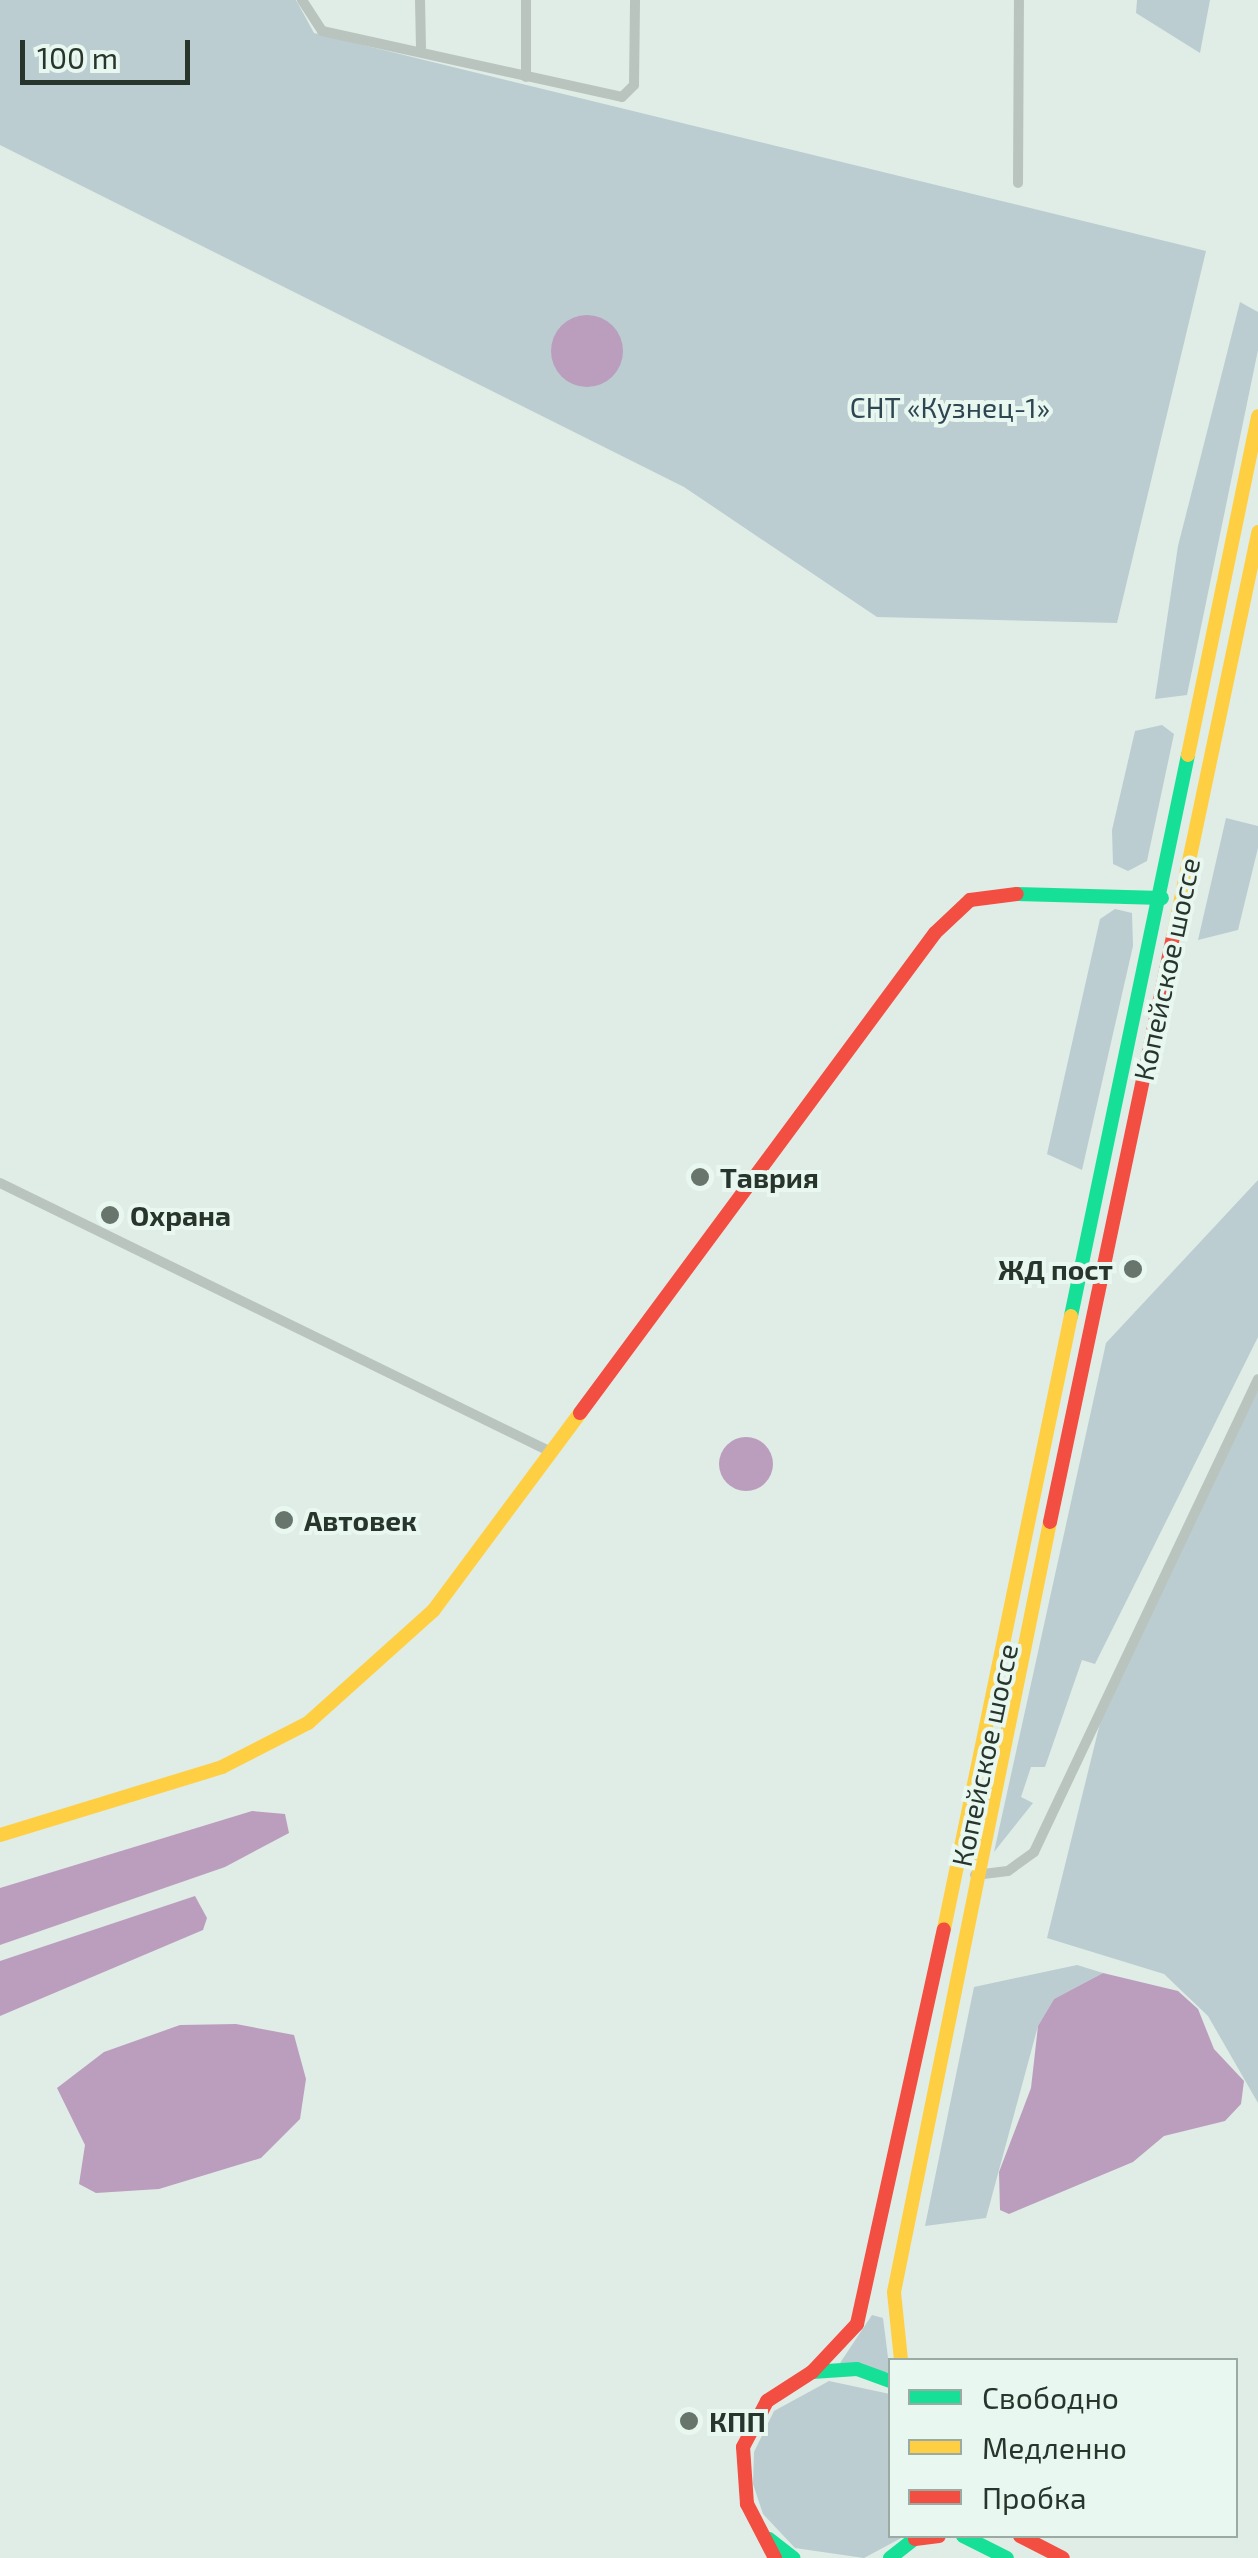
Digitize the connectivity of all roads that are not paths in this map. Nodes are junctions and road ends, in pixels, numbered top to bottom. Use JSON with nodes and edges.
{"nodes":[{"id":1,"x":420,"y":0,"type":"edge"},
{"id":2,"x":526,"y":0,"type":"edge"},
{"id":3,"x":635,"y":0,"type":"edge"},
{"id":4,"x":1019,"y":0,"type":"edge"},
{"id":5,"x":302,"y":2,"type":"edge"},
{"id":6,"x":420,"y":47,"type":"junction"},
{"id":7,"x":526,"y":77,"type":"junction"},
{"id":8,"x":1018,"y":184,"type":"dead end"},
{"id":9,"x":1258,"y":416,"type":"edge"},
{"id":10,"x":1258,"y":532,"type":"edge"},
{"id":11,"x":1162,"y":898,"type":"junction"},
{"id":12,"x":1180,"y":902,"type":"junction"},
{"id":13,"x":0,"y":1184,"type":"edge"},
{"id":14,"x":1258,"y":1379,"type":"edge"},
{"id":15,"x":549,"y":1451,"type":"junction"},
{"id":16,"x":0,"y":1834,"type":"edge"},
{"id":17,"x":975,"y":1876,"type":"junction"},
{"id":18,"x":900,"y":2358,"type":"edge"},
{"id":19,"x":812,"y":2372,"type":"junction"},
{"id":20,"x":888,"y":2380,"type":"edge"},
{"id":21,"x":754,"y":2520,"type":"junction"},
{"id":22,"x":916,"y":2538,"type":"edge"},
{"id":23,"x":967,"y":2538,"type":"edge"},
{"id":24,"x":1024,"y":2538,"type":"edge"},
{"id":25,"x":774,"y":2558,"type":"edge"},
{"id":26,"x":793,"y":2558,"type":"edge"},
{"id":27,"x":890,"y":2558,"type":"edge"},
{"id":28,"x":1007,"y":2558,"type":"edge"},
{"id":29,"x":1063,"y":2558,"type":"edge"}],
"edges":[{"from":1,"to":6,"type":"street"},
{"from":2,"to":7,"type":"street"},
{"from":3,"to":7,"type":"street"},
{"from":4,"to":8,"type":"street"},
{"from":5,"to":6,"type":"street"},
{"from":6,"to":7,"type":"street"},
{"from":9,"to":11,"type":"main road","name":"Копейское шоссе"},
{"from":10,"to":12,"type":"main road","name":"Копейское шоссе"},
{"from":11,"to":12,"type":"main road"},
{"from":11,"to":15,"type":"main road","name":"Копейское шоссе"},
{"from":11,"to":19,"type":"main road","name":"Копейское шоссе"},
{"from":12,"to":17,"type":"main road","name":"Копейское шоссе"},
{"from":13,"to":15,"type":"street"},
{"from":14,"to":17,"type":"street","name":"Копейское шоссе"},
{"from":15,"to":16,"type":"main road","name":"Копейское шоссе"},
{"from":17,"to":18,"type":"main road","name":"Копейское шоссе"},
{"from":19,"to":20,"type":"main road"},
{"from":19,"to":21,"type":"main road","name":"Копейское шоссе"},
{"from":21,"to":25,"type":"main road","name":"Копейское шоссе"},
{"from":21,"to":26,"type":"main road"},
{"from":22,"to":27,"type":"main road"},
{"from":23,"to":28,"type":"main road"},
{"from":24,"to":29,"type":"main road"}]}
